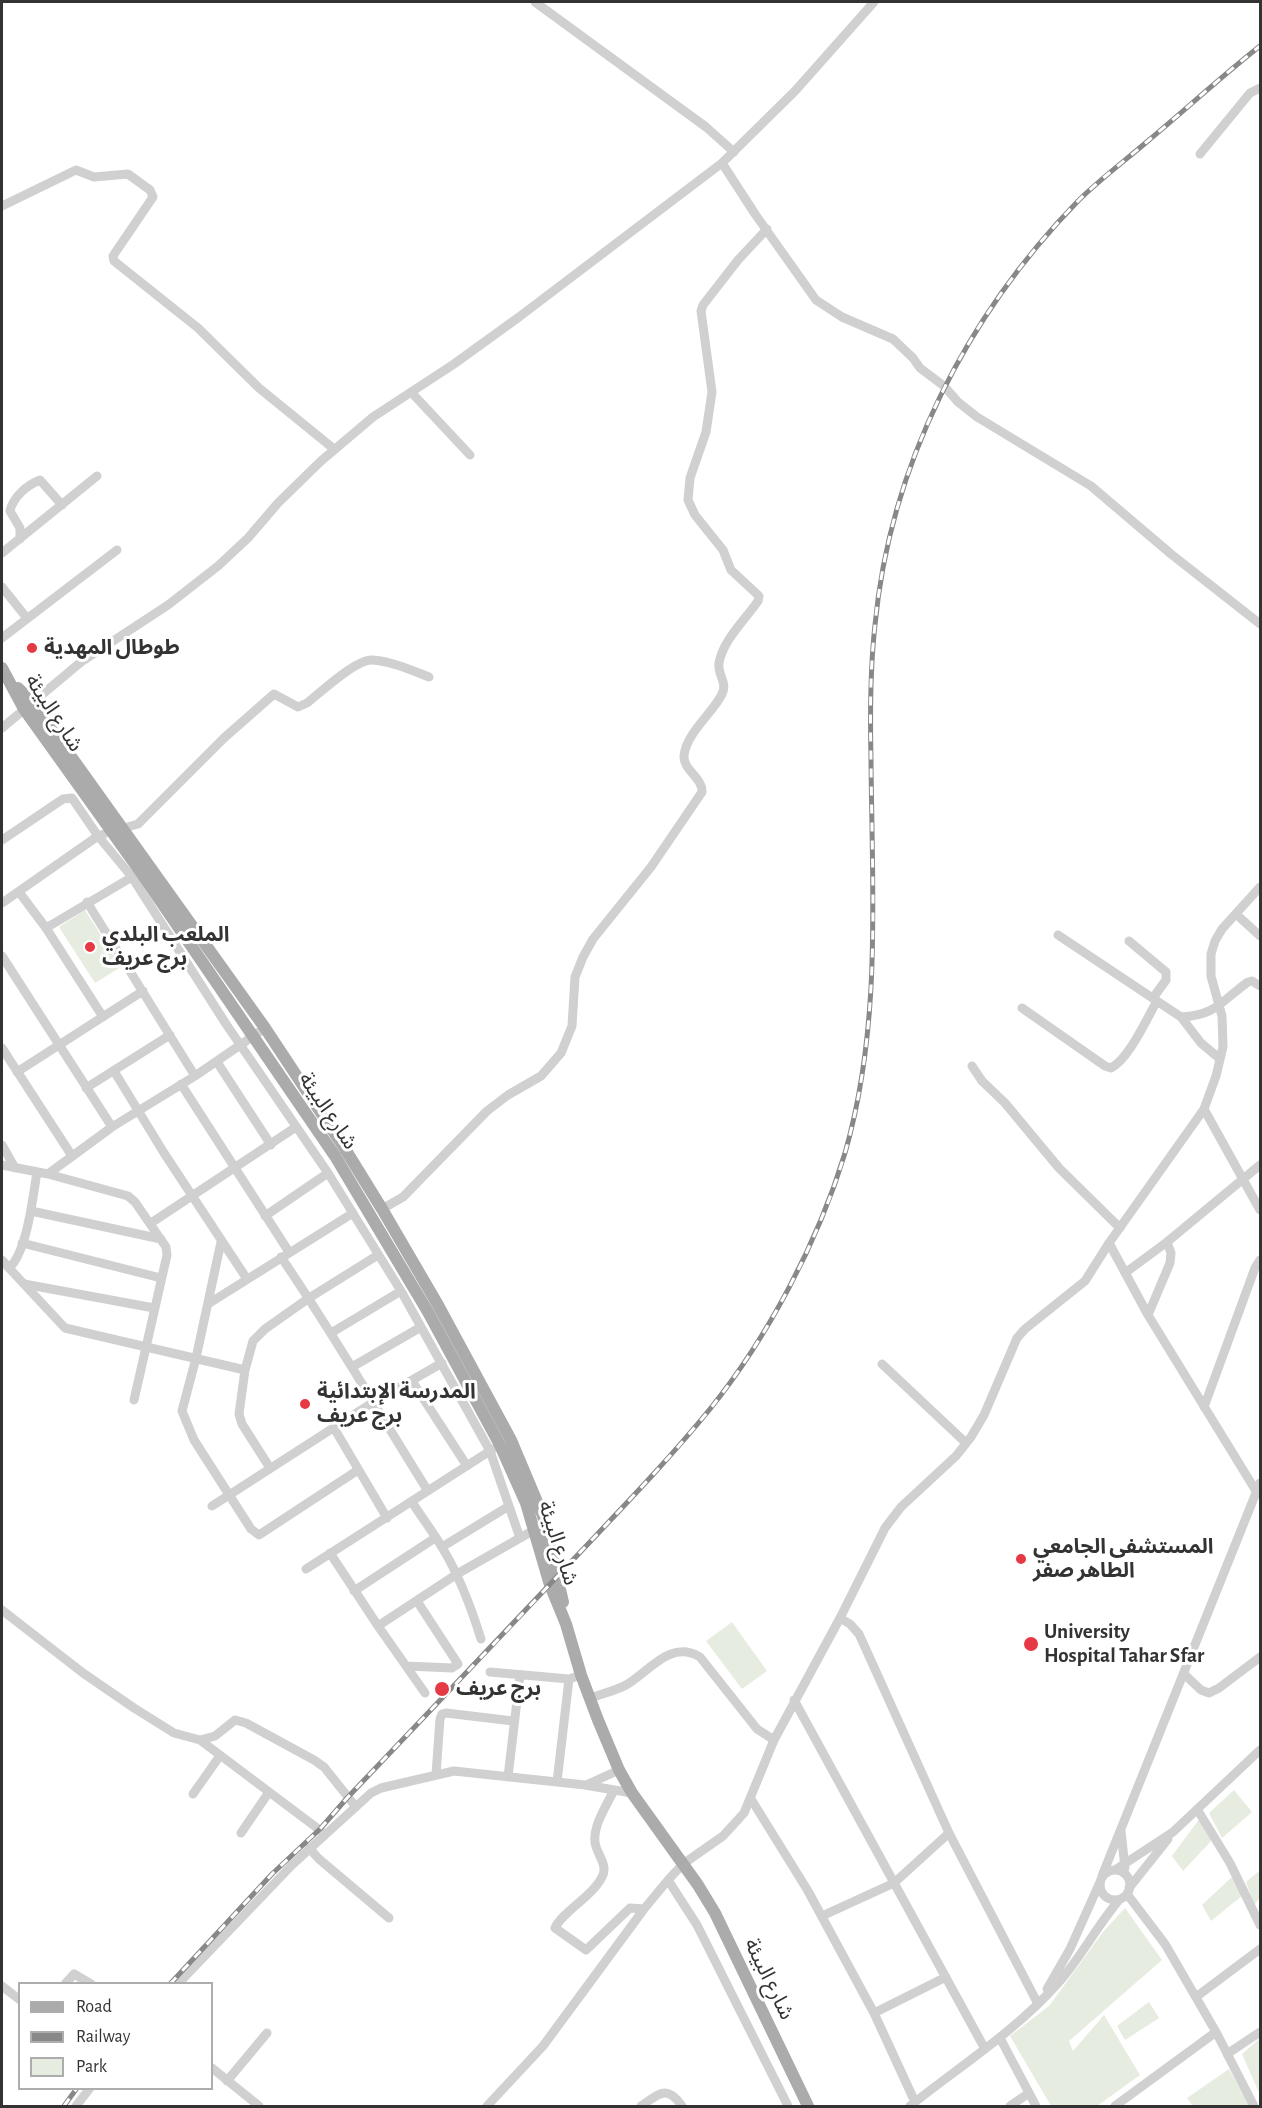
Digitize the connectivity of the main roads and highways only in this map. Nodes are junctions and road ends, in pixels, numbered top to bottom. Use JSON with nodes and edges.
{"nodes":[{"id":1,"x":5,"y":673,"type":"edge"},
{"id":2,"x":260,"y":1032,"type":"junction"},
{"id":3,"x":501,"y":1445,"type":"junction"},
{"id":4,"x":566,"y":1624,"type":"junction"},
{"id":5,"x":808,"y":2104,"type":"edge"}],
"edges":[{"from":1,"to":2,"type":"main road","name":"شارع البيئة"},
{"from":2,"to":3,"type":"main road","name":"شارع البيئة"},
{"from":2,"to":3,"type":"main road","name":"شارع البيئة"},
{"from":3,"to":4,"type":"main road","name":"شارع البيئة"},
{"from":3,"to":4,"type":"main road","name":"شارع البيئة"},
{"from":4,"to":5,"type":"main road","name":"شارع البيئة"}]}
